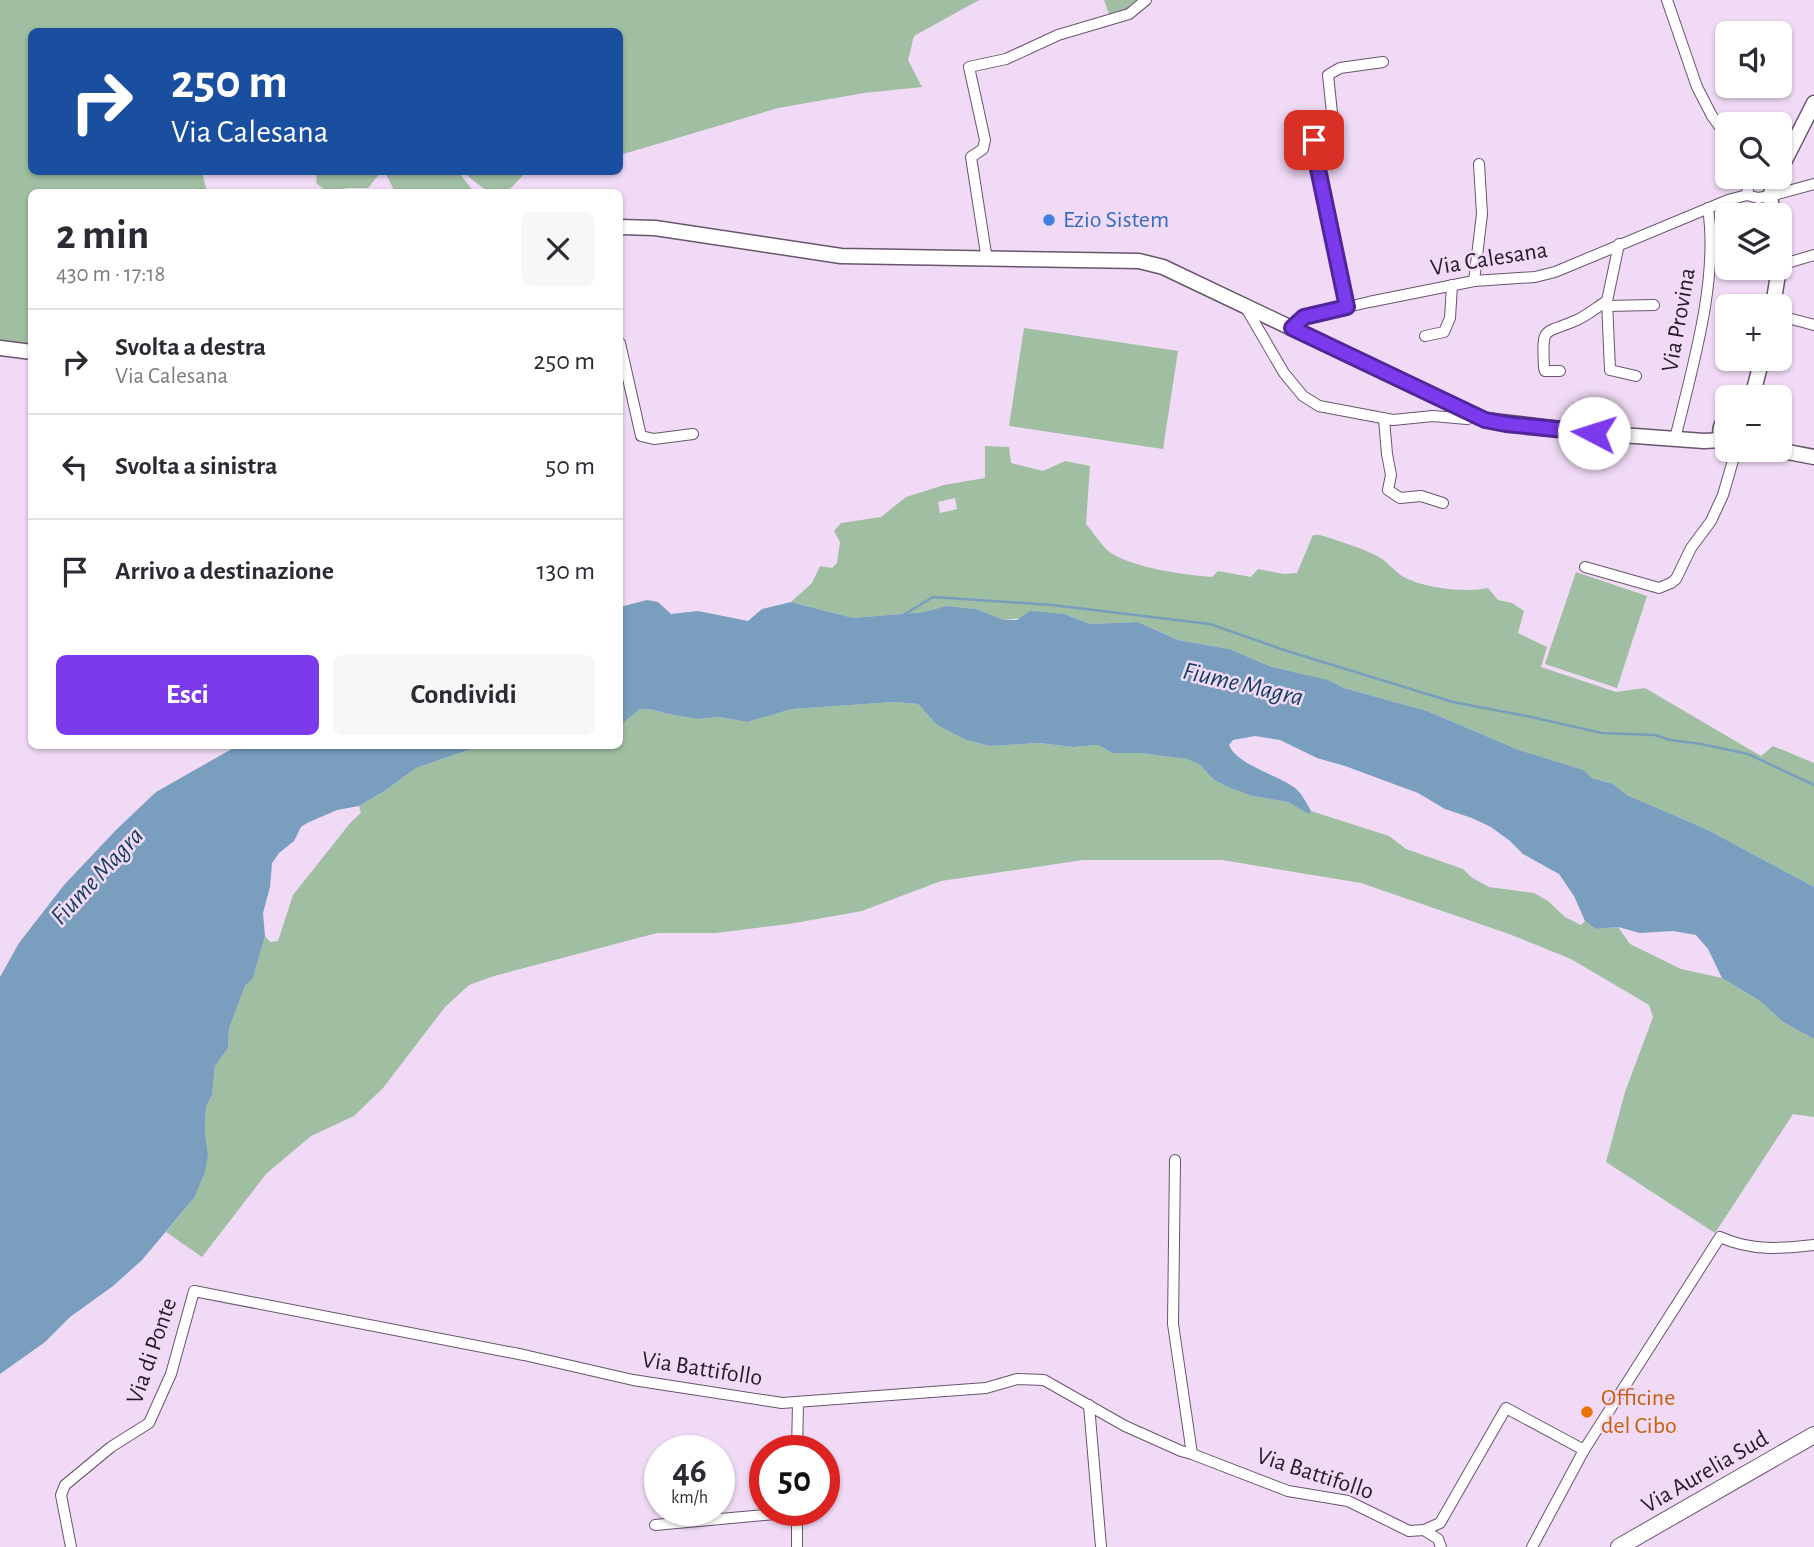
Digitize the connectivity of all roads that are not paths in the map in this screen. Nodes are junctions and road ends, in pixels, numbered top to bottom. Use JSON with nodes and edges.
{"nodes":[{"id":1,"x":1146,"y":0,"type":"edge"},
{"id":2,"x":1667,"y":0,"type":"edge"},
{"id":3,"x":1383,"y":62,"type":"dead end"},
{"id":4,"x":1814,"y":103,"type":"edge"},
{"id":5,"x":1715,"y":120,"type":"edge"},
{"id":6,"x":1792,"y":146,"type":"edge"},
{"id":7,"x":1479,"y":164,"type":"dead end"},
{"id":8,"x":1814,"y":184,"type":"edge"},
{"id":9,"x":1748,"y":189,"type":"edge"},
{"id":10,"x":1773,"y":189,"type":"edge"},
{"id":11,"x":1747,"y":195,"type":"junction"},
{"id":12,"x":1770,"y":196,"type":"junction"},
{"id":13,"x":1771,"y":203,"type":"edge"},
{"id":14,"x":1709,"y":208,"type":"junction"},
{"id":15,"x":623,"y":227,"type":"edge"},
{"id":16,"x":1619,"y":244,"type":"junction"},
{"id":17,"x":1814,"y":255,"type":"edge"},
{"id":18,"x":987,"y":260,"type":"junction"},
{"id":19,"x":1792,"y":262,"type":"edge"},
{"id":20,"x":1474,"y":281,"type":"junction"},
{"id":21,"x":1452,"y":285,"type":"junction"},
{"id":22,"x":1607,"y":304,"type":"junction"},
{"id":23,"x":1654,"y":305,"type":"dead end"},
{"id":24,"x":1246,"y":307,"type":"junction"},
{"id":25,"x":1347,"y":307,"type":"junction"},
{"id":26,"x":1792,"y":319,"type":"edge"},
{"id":27,"x":1814,"y":325,"type":"edge"},
{"id":28,"x":1292,"y":328,"type":"junction"},
{"id":29,"x":1425,"y":336,"type":"dead end"},
{"id":30,"x":0,"y":348,"type":"edge"},
{"id":31,"x":28,"y":352,"type":"edge"},
{"id":32,"x":623,"y":356,"type":"edge"},
{"id":33,"x":1560,"y":372,"type":"dead end"},
{"id":34,"x":1636,"y":376,"type":"dead end"},
{"id":35,"x":1476,"y":417,"type":"junction"},
{"id":36,"x":1384,"y":419,"type":"junction"},
{"id":37,"x":693,"y":434,"type":"dead end"},
{"id":38,"x":1715,"y":435,"type":"edge"},
{"id":39,"x":1675,"y":439,"type":"junction"},
{"id":40,"x":1792,"y":453,"type":"edge"},
{"id":41,"x":1814,"y":457,"type":"edge"},
{"id":42,"x":1733,"y":462,"type":"edge"},
{"id":43,"x":1443,"y":503,"type":"dead end"},
{"id":44,"x":1585,"y":566,"type":"dead end"},
{"id":45,"x":1175,"y":1160,"type":"dead end"},
{"id":46,"x":1814,"y":1245,"type":"edge"},
{"id":47,"x":194,"y":1291,"type":"joint"},
{"id":48,"x":798,"y":1403,"type":"junction"},
{"id":49,"x":1089,"y":1405,"type":"junction"},
{"id":50,"x":797,"y":1435,"type":"edge"},
{"id":51,"x":1814,"y":1435,"type":"edge"},
{"id":52,"x":1584,"y":1450,"type":"junction"},
{"id":53,"x":1192,"y":1454,"type":"junction"},
{"id":54,"x":797,"y":1526,"type":"edge"},
{"id":55,"x":1424,"y":1530,"type":"junction"},
{"id":56,"x":71,"y":1547,"type":"edge"},
{"id":57,"x":797,"y":1547,"type":"edge"},
{"id":58,"x":1101,"y":1547,"type":"edge"},
{"id":59,"x":1441,"y":1547,"type":"edge"},
{"id":60,"x":1532,"y":1547,"type":"edge"},
{"id":61,"x":1619,"y":1547,"type":"edge"}],
"edges":[{"from":1,"to":18,"type":"street"},
{"from":2,"to":5,"type":"street"},
{"from":3,"to":25,"type":"street"},
{"from":4,"to":6,"type":"main road"},
{"from":7,"to":20,"type":"street"},
{"from":8,"to":12,"type":"street","name":"Via Calesana"},
{"from":9,"to":11,"type":"street"},
{"from":10,"to":12,"type":"main road"},
{"from":11,"to":12,"type":"street","name":"Via Calesana"},
{"from":11,"to":14,"type":"street","name":"Via Calesana"},
{"from":12,"to":13,"type":"main road"},
{"from":14,"to":16,"type":"street","name":"Via Calesana"},
{"from":14,"to":39,"type":"street","name":"Via Provina"},
{"from":15,"to":18,"type":"main road"},
{"from":16,"to":20,"type":"street","name":"Via Calesana"},
{"from":16,"to":22,"type":"street"},
{"from":17,"to":19,"type":"street"},
{"from":18,"to":24,"type":"main road"},
{"from":20,"to":21,"type":"street","name":"Via Calesana"},
{"from":21,"to":25,"type":"street","name":"Via Calesana"},
{"from":21,"to":29,"type":"street"},
{"from":22,"to":23,"type":"street"},
{"from":22,"to":33,"type":"street"},
{"from":22,"to":34,"type":"street"},
{"from":24,"to":28,"type":"main road"},
{"from":24,"to":36,"type":"street"},
{"from":25,"to":28,"type":"street","name":"Via Calesana"},
{"from":26,"to":27,"type":"street"},
{"from":28,"to":35,"type":"main road"},
{"from":30,"to":31,"type":"main road"},
{"from":32,"to":37,"type":"street"},
{"from":35,"to":36,"type":"street"},
{"from":35,"to":39,"type":"main road"},
{"from":36,"to":43,"type":"street"},
{"from":38,"to":39,"type":"main road"},
{"from":40,"to":41,"type":"main road"},
{"from":42,"to":44,"type":"street"},
{"from":45,"to":53,"type":"street"},
{"from":46,"to":52,"type":"street"},
{"from":47,"to":48,"type":"street","name":"Via Battifollo"},
{"from":47,"to":56,"type":"street","name":"Via di Ponte"},
{"from":48,"to":49,"type":"street","name":"Via Battifollo"},
{"from":48,"to":50,"type":"street"},
{"from":49,"to":53,"type":"street","name":"Via Battifollo"},
{"from":49,"to":58,"type":"street"},
{"from":51,"to":61,"type":"main road","name":"Via Aurelia Sud"},
{"from":52,"to":55,"type":"street"},
{"from":52,"to":60,"type":"street"},
{"from":53,"to":55,"type":"street","name":"Via Battifollo"},
{"from":54,"to":57,"type":"street"},
{"from":55,"to":59,"type":"street"}]}
